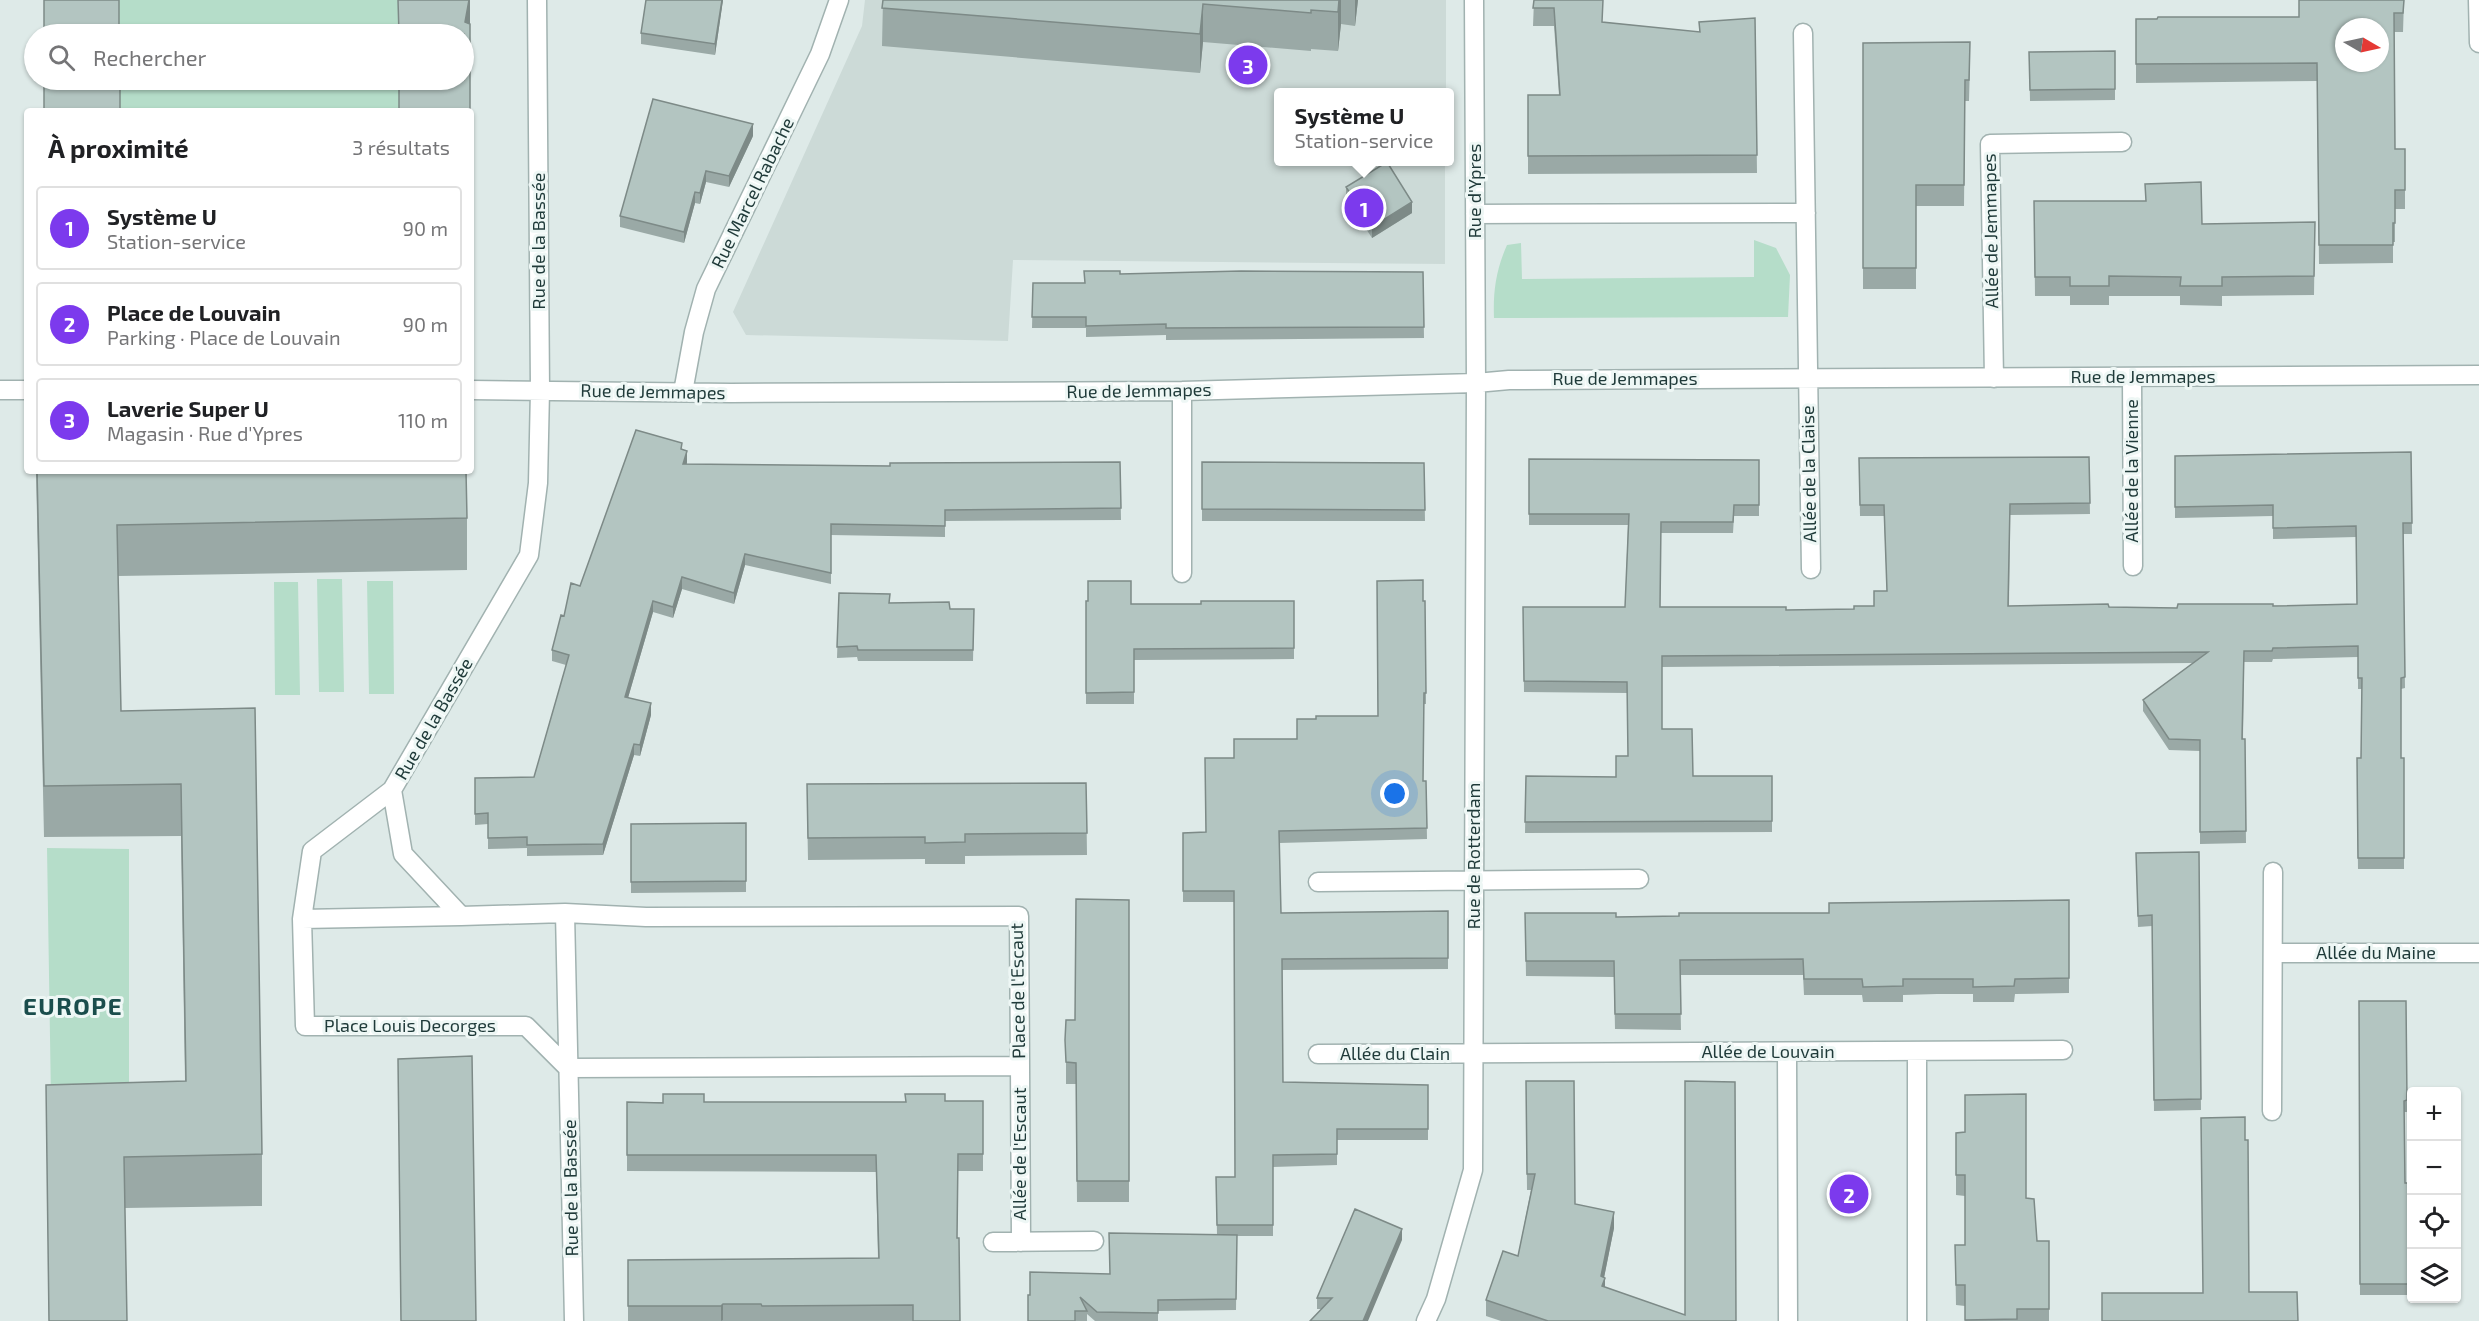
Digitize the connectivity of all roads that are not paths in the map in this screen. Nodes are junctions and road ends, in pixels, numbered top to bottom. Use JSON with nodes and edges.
{"nodes":[{"id":1,"x":537,"y":0,"type":"edge"},
{"id":2,"x":839,"y":0,"type":"edge"},
{"id":3,"x":1474,"y":0,"type":"edge"},
{"id":4,"x":2478,"y":0,"type":"edge"},
{"id":5,"x":1803,"y":33,"type":"dead end"},
{"id":6,"x":2479,"y":43,"type":"edge"},
{"id":7,"x":2122,"y":142,"type":"dead end"},
{"id":8,"x":1806,"y":213,"type":"junction"},
{"id":9,"x":1475,"y":214,"type":"junction"},
{"id":10,"x":2479,"y":375,"type":"edge"},
{"id":11,"x":2132,"y":377,"type":"junction"},
{"id":12,"x":1994,"y":378,"type":"junction"},
{"id":13,"x":1808,"y":379,"type":"junction"},
{"id":14,"x":1476,"y":383,"type":"junction"},
{"id":15,"x":0,"y":390,"type":"edge"},
{"id":16,"x":24,"y":390,"type":"edge"},
{"id":17,"x":474,"y":390,"type":"edge"},
{"id":18,"x":540,"y":390,"type":"junction"},
{"id":19,"x":1182,"y":391,"type":"junction"},
{"id":20,"x":683,"y":392,"type":"junction"},
{"id":21,"x":2133,"y":566,"type":"dead end"},
{"id":22,"x":1811,"y":569,"type":"dead end"},
{"id":23,"x":1182,"y":573,"type":"dead end"},
{"id":24,"x":392,"y":790,"type":"junction"},
{"id":25,"x":2273,"y":872,"type":"dead end"},
{"id":26,"x":1639,"y":879,"type":"dead end"},
{"id":27,"x":1474,"y":880,"type":"junction"},
{"id":28,"x":1318,"y":882,"type":"dead end"},
{"id":29,"x":566,"y":913,"type":"junction"},
{"id":30,"x":461,"y":916,"type":"junction"},
{"id":31,"x":302,"y":919,"type":"junction"},
{"id":32,"x":2273,"y":953,"type":"junction"},
{"id":33,"x":2479,"y":953,"type":"edge"},
{"id":34,"x":2063,"y":1050,"type":"dead end"},
{"id":35,"x":1787,"y":1052,"type":"junction"},
{"id":36,"x":1917,"y":1052,"type":"junction"},
{"id":37,"x":1318,"y":1054,"type":"dead end"},
{"id":38,"x":1473,"y":1054,"type":"junction"},
{"id":39,"x":1020,"y":1066,"type":"junction"},
{"id":40,"x":568,"y":1068,"type":"junction"},
{"id":41,"x":2272,"y":1111,"type":"dead end"},
{"id":42,"x":1094,"y":1241,"type":"dead end"},
{"id":43,"x":993,"y":1242,"type":"dead end"},
{"id":44,"x":1021,"y":1242,"type":"junction"},
{"id":45,"x":574,"y":1321,"type":"edge"},
{"id":46,"x":1426,"y":1321,"type":"edge"},
{"id":47,"x":1788,"y":1321,"type":"edge"},
{"id":48,"x":1917,"y":1321,"type":"edge"}],
"edges":[{"from":1,"to":18,"type":"street","name":"Rue de la Bassée"},
{"from":2,"to":20,"type":"street","name":"Rue Marcel Rabache"},
{"from":3,"to":9,"type":"street","name":"Rue d'Ypres"},
{"from":4,"to":6,"type":"street"},
{"from":5,"to":8,"type":"street"},
{"from":7,"to":12,"type":"street","name":"Allée de Jemmapes"},
{"from":8,"to":9,"type":"street"},
{"from":8,"to":13,"type":"street"},
{"from":9,"to":14,"type":"street","name":"Rue d'Ypres"},
{"from":10,"to":11,"type":"street","name":"Rue de Jemmapes"},
{"from":11,"to":12,"type":"street","name":"Rue de Jemmapes"},
{"from":11,"to":21,"type":"street","name":"Allée de la Vienne"},
{"from":12,"to":13,"type":"street","name":"Rue de Jemmapes"},
{"from":13,"to":14,"type":"street","name":"Rue de Jemmapes"},
{"from":13,"to":22,"type":"street","name":"Allée de la Claise"},
{"from":14,"to":19,"type":"street","name":"Rue de Jemmapes"},
{"from":14,"to":27,"type":"street","name":"Rue de Rotterdam"},
{"from":15,"to":16,"type":"street"},
{"from":17,"to":18,"type":"street","name":"Rue de Jemmapes"},
{"from":18,"to":20,"type":"street","name":"Rue de Jemmapes"},
{"from":18,"to":24,"type":"street","name":"Rue de la Bassée"},
{"from":19,"to":20,"type":"street","name":"Rue de Jemmapes"},
{"from":19,"to":23,"type":"street"},
{"from":24,"to":30,"type":"street","name":"Rue de la Bassée"},
{"from":24,"to":31,"type":"street","name":"Place Louis Decorges"},
{"from":25,"to":32,"type":"street"},
{"from":26,"to":27,"type":"street"},
{"from":27,"to":28,"type":"street"},
{"from":27,"to":38,"type":"street","name":"Rue de Rotterdam"},
{"from":29,"to":30,"type":"street"},
{"from":29,"to":39,"type":"street","name":"Place de l'Escaut"},
{"from":29,"to":40,"type":"street","name":"Rue de la Bassée"},
{"from":30,"to":31,"type":"street"},
{"from":31,"to":40,"type":"street","name":"Place Louis Decorges"},
{"from":32,"to":33,"type":"street","name":"Allée du Maine"},
{"from":32,"to":41,"type":"street"},
{"from":34,"to":36,"type":"street","name":"Allée de Louvain"},
{"from":35,"to":36,"type":"street","name":"Allée de Louvain"},
{"from":35,"to":38,"type":"street","name":"Allée de Louvain"},
{"from":35,"to":47,"type":"street"},
{"from":36,"to":48,"type":"street"},
{"from":37,"to":38,"type":"street","name":"Allée du Clain"},
{"from":38,"to":46,"type":"street","name":"Rue de Rotterdam"},
{"from":39,"to":40,"type":"street","name":"Place de l'Escaut"},
{"from":39,"to":44,"type":"street","name":"Allée de l'Escaut"},
{"from":40,"to":45,"type":"street","name":"Rue de la Bassée"},
{"from":42,"to":44,"type":"street","name":"Allée de l'Escaut"},
{"from":43,"to":44,"type":"street","name":"Allée de l'Escaut"}]}
